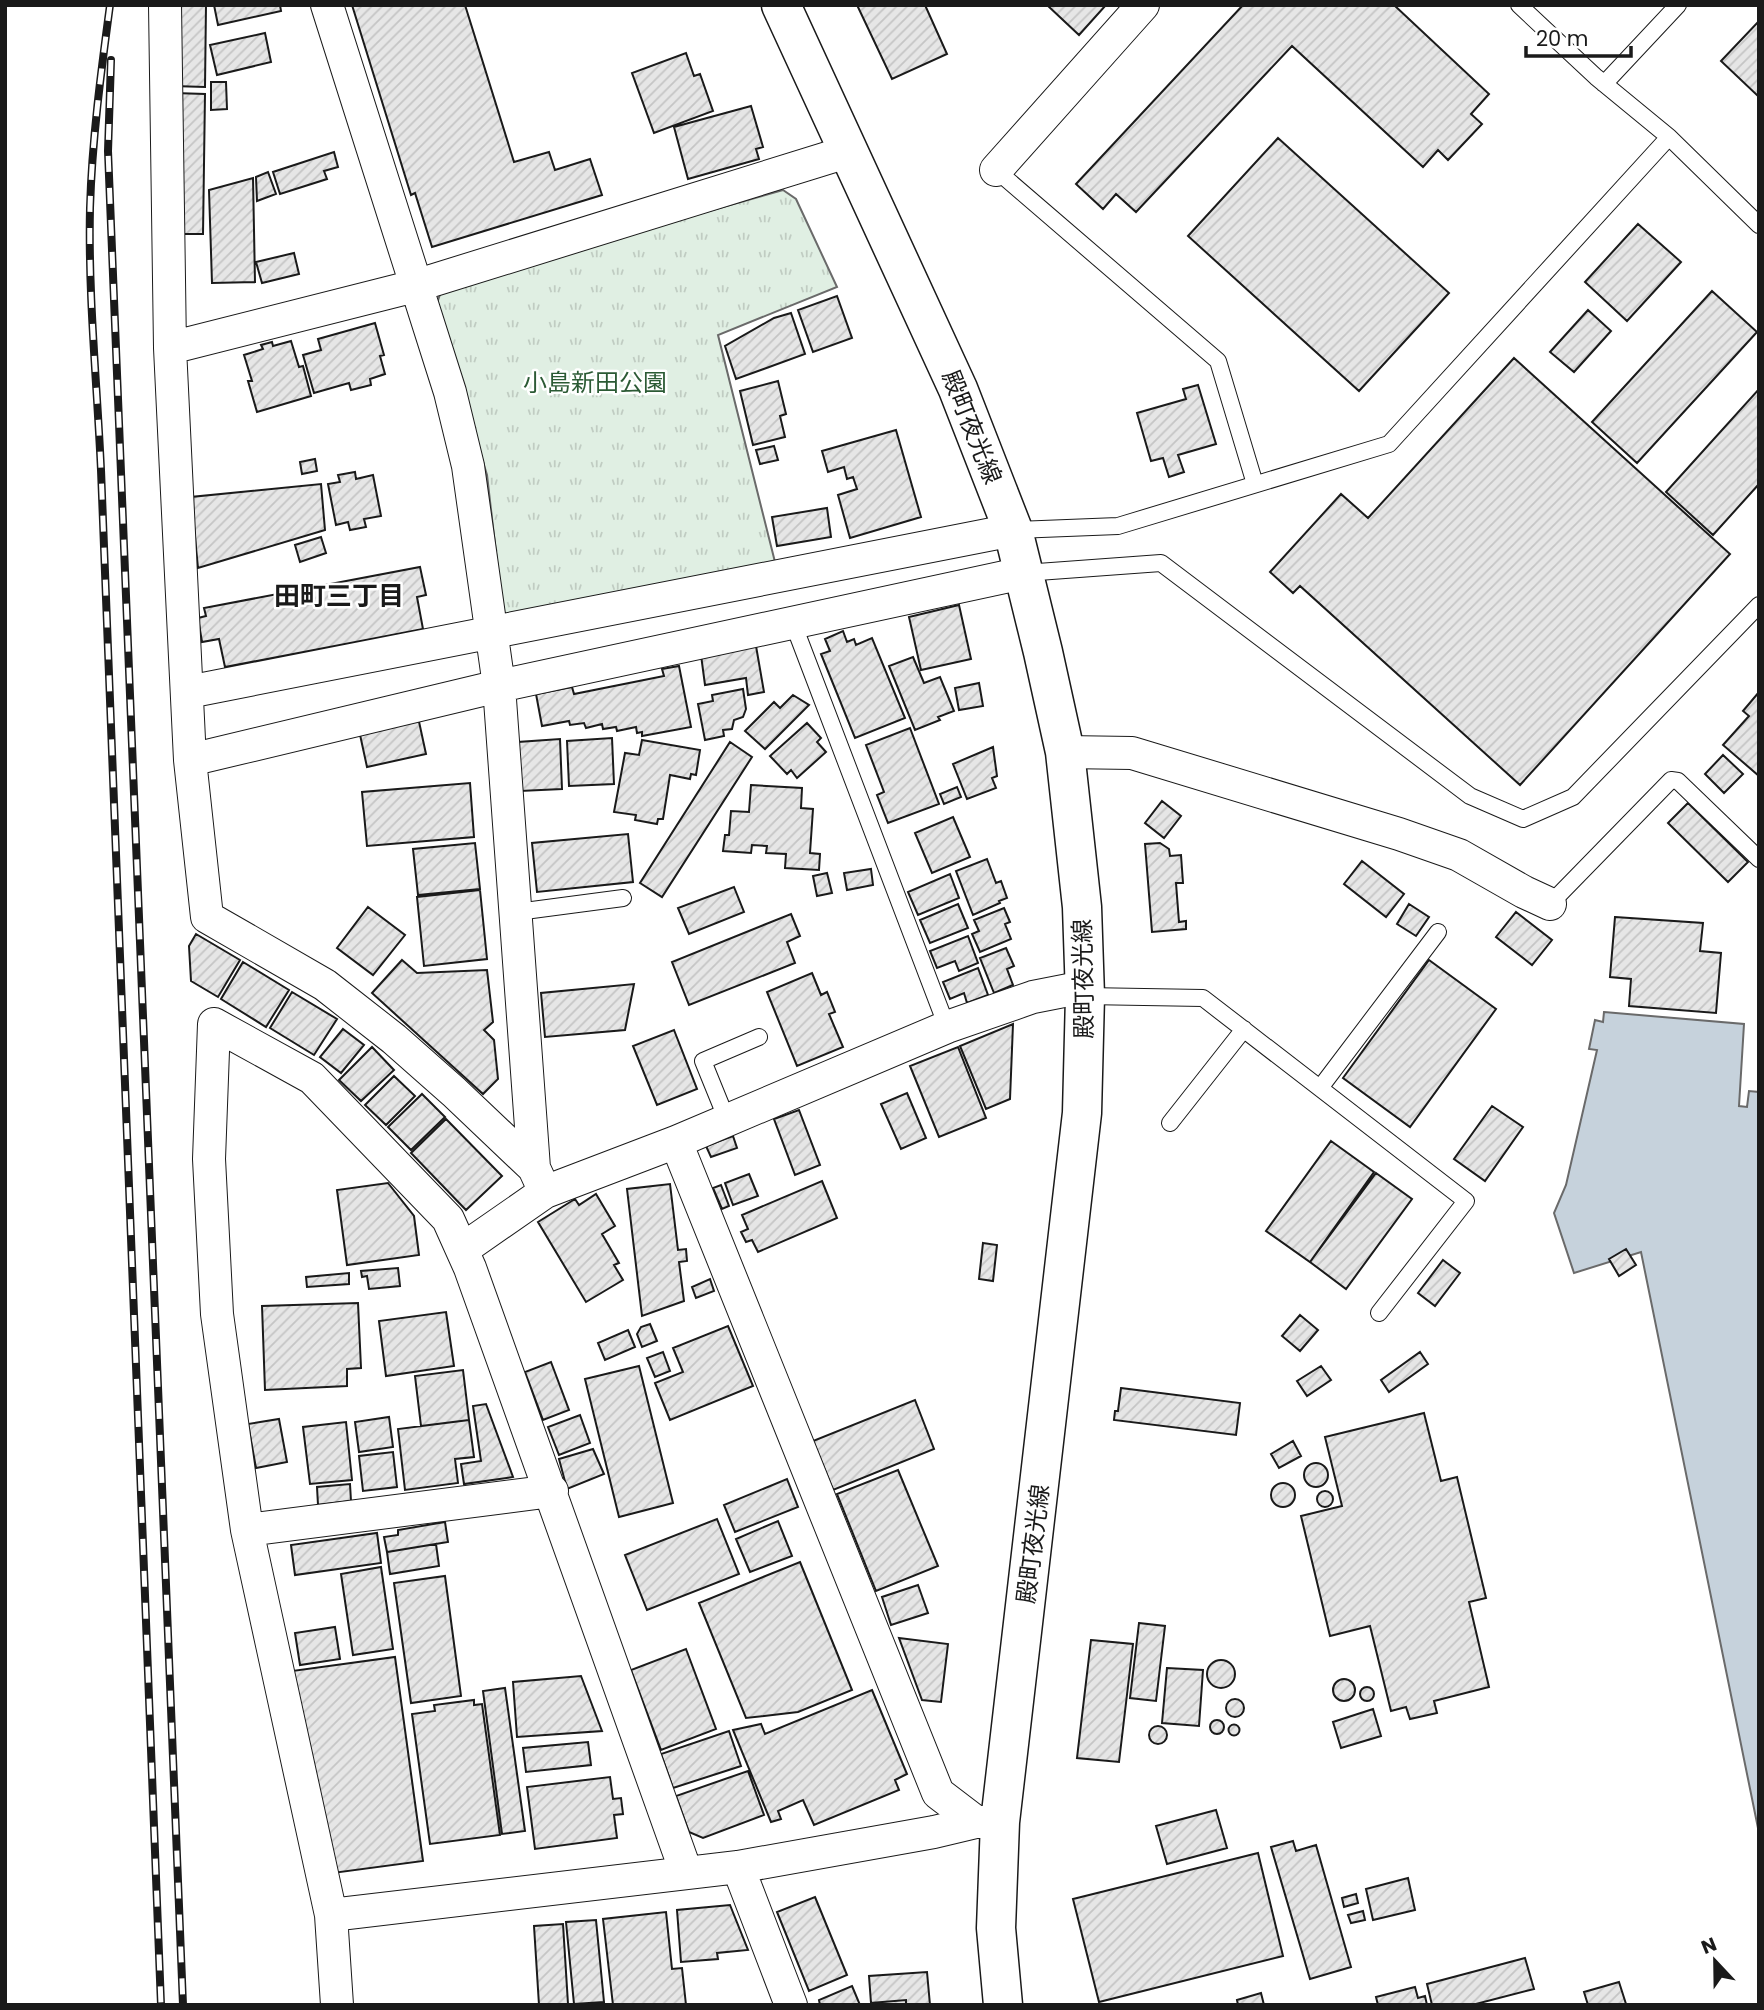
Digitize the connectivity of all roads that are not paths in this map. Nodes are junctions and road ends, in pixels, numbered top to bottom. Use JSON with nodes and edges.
{"nodes":[{"id":1,"x":166,"y":5,"type":"edge"},
{"id":2,"x":327,"y":5,"type":"edge"},
{"id":3,"x":781,"y":5,"type":"edge"},
{"id":4,"x":1143,"y":5,"type":"edge"},
{"id":5,"x":1519,"y":5,"type":"edge"},
{"id":6,"x":1678,"y":5,"type":"edge"},
{"id":7,"x":1604,"y":84,"type":"junction"},
{"id":8,"x":1669,"y":138,"type":"junction"},
{"id":9,"x":850,"y":151,"type":"junction"},
{"id":10,"x":996,"y":170,"type":"joint"},
{"id":11,"x":1759,"y":225,"type":"edge"},
{"id":12,"x":415,"y":286,"type":"junction"},
{"id":13,"x":170,"y":348,"type":"junction"},
{"id":14,"x":1255,"y":484,"type":"junction"},
{"id":15,"x":1013,"y":530,"type":"junction"},
{"id":16,"x":1024,"y":573,"type":"junction"},
{"id":17,"x":1759,"y":605,"type":"edge"},
{"id":18,"x":793,"y":623,"type":"junction"},
{"id":19,"x":493,"y":633,"type":"junction"},
{"id":20,"x":499,"y":686,"type":"junction"},
{"id":21,"x":188,"y":692,"type":"junction"},
{"id":22,"x":1065,"y":752,"type":"junction"},
{"id":23,"x":190,"y":760,"type":"junction"},
{"id":24,"x":1759,"y":859,"type":"edge"},
{"id":25,"x":623,"y":898,"type":"dead end"},
{"id":26,"x":1550,"y":904,"type":"joint"},
{"id":27,"x":516,"y":912,"type":"junction"},
{"id":28,"x":1438,"y":932,"type":"dead end"},
{"id":29,"x":1085,"y":992,"type":"junction"},
{"id":30,"x":947,"y":1027,"type":"junction"},
{"id":31,"x":1244,"y":1029,"type":"junction"},
{"id":32,"x":759,"y":1037,"type":"dead end"},
{"id":33,"x":1320,"y":1088,"type":"junction"},
{"id":34,"x":727,"y":1120,"type":"junction"},
{"id":35,"x":1170,"y":1124,"type":"dead end"},
{"id":36,"x":676,"y":1142,"type":"junction"},
{"id":37,"x":540,"y":1180,"type":"junction"},
{"id":38,"x":463,"y":1249,"type":"junction"},
{"id":39,"x":1379,"y":1313,"type":"dead end"},
{"id":40,"x":552,"y":1491,"type":"junction"},
{"id":41,"x":247,"y":1530,"type":"junction"},
{"id":42,"x":988,"y":1822,"type":"junction"},
{"id":43,"x":738,"y":1867,"type":"junction"},
{"id":44,"x":686,"y":1872,"type":"junction"},
{"id":45,"x":331,"y":1915,"type":"junction"},
{"id":46,"x":337,"y":2005,"type":"edge"},
{"id":47,"x":791,"y":2005,"type":"edge"},
{"id":48,"x":1003,"y":2005,"type":"edge"}],
"edges":[{"from":1,"to":13,"type":"street"},
{"from":2,"to":12,"type":"street"},
{"from":3,"to":9,"type":"street","name":"殿町夜光線"},
{"from":4,"to":10,"type":"street"},
{"from":5,"to":7,"type":"lane"},
{"from":6,"to":7,"type":"lane"},
{"from":7,"to":8,"type":"lane"},
{"from":8,"to":11,"type":"lane"},
{"from":8,"to":14,"type":"lane"},
{"from":9,"to":12,"type":"street"},
{"from":9,"to":15,"type":"street","name":"殿町夜光線"},
{"from":10,"to":14,"type":"lane"},
{"from":12,"to":13,"type":"street"},
{"from":12,"to":19,"type":"street"},
{"from":13,"to":21,"type":"street"},
{"from":14,"to":15,"type":"lane"},
{"from":15,"to":16,"type":"street","name":"殿町夜光線"},
{"from":15,"to":19,"type":"street"},
{"from":16,"to":17,"type":"lane"},
{"from":16,"to":18,"type":"street"},
{"from":16,"to":22,"type":"street","name":"殿町夜光線"},
{"from":18,"to":20,"type":"street"},
{"from":18,"to":30,"type":"lane"},
{"from":19,"to":20,"type":"street"},
{"from":19,"to":21,"type":"street"},
{"from":20,"to":23,"type":"street"},
{"from":20,"to":27,"type":"street"},
{"from":21,"to":23,"type":"street"},
{"from":22,"to":26,"type":"street"},
{"from":22,"to":29,"type":"street","name":"殿町夜光線"},
{"from":23,"to":37,"type":"street"},
{"from":24,"to":26,"type":"lane"},
{"from":25,"to":27,"type":"lane"},
{"from":27,"to":37,"type":"street"},
{"from":28,"to":33,"type":"lane"},
{"from":29,"to":30,"type":"street"},
{"from":29,"to":31,"type":"lane"},
{"from":29,"to":42,"type":"street","name":"殿町夜光線"},
{"from":30,"to":34,"type":"street"},
{"from":31,"to":33,"type":"lane"},
{"from":31,"to":35,"type":"lane"},
{"from":32,"to":34,"type":"lane"},
{"from":33,"to":39,"type":"lane"},
{"from":34,"to":36,"type":"street"},
{"from":36,"to":37,"type":"street"},
{"from":36,"to":42,"type":"street"},
{"from":37,"to":38,"type":"street"},
{"from":38,"to":40,"type":"street"},
{"from":38,"to":41,"type":"street"},
{"from":40,"to":41,"type":"street"},
{"from":40,"to":44,"type":"street"},
{"from":41,"to":45,"type":"street"},
{"from":42,"to":43,"type":"street"},
{"from":42,"to":48,"type":"street","name":"殿町夜光線"},
{"from":43,"to":44,"type":"street"},
{"from":43,"to":47,"type":"street"},
{"from":44,"to":45,"type":"street"},
{"from":45,"to":46,"type":"street"}]}
